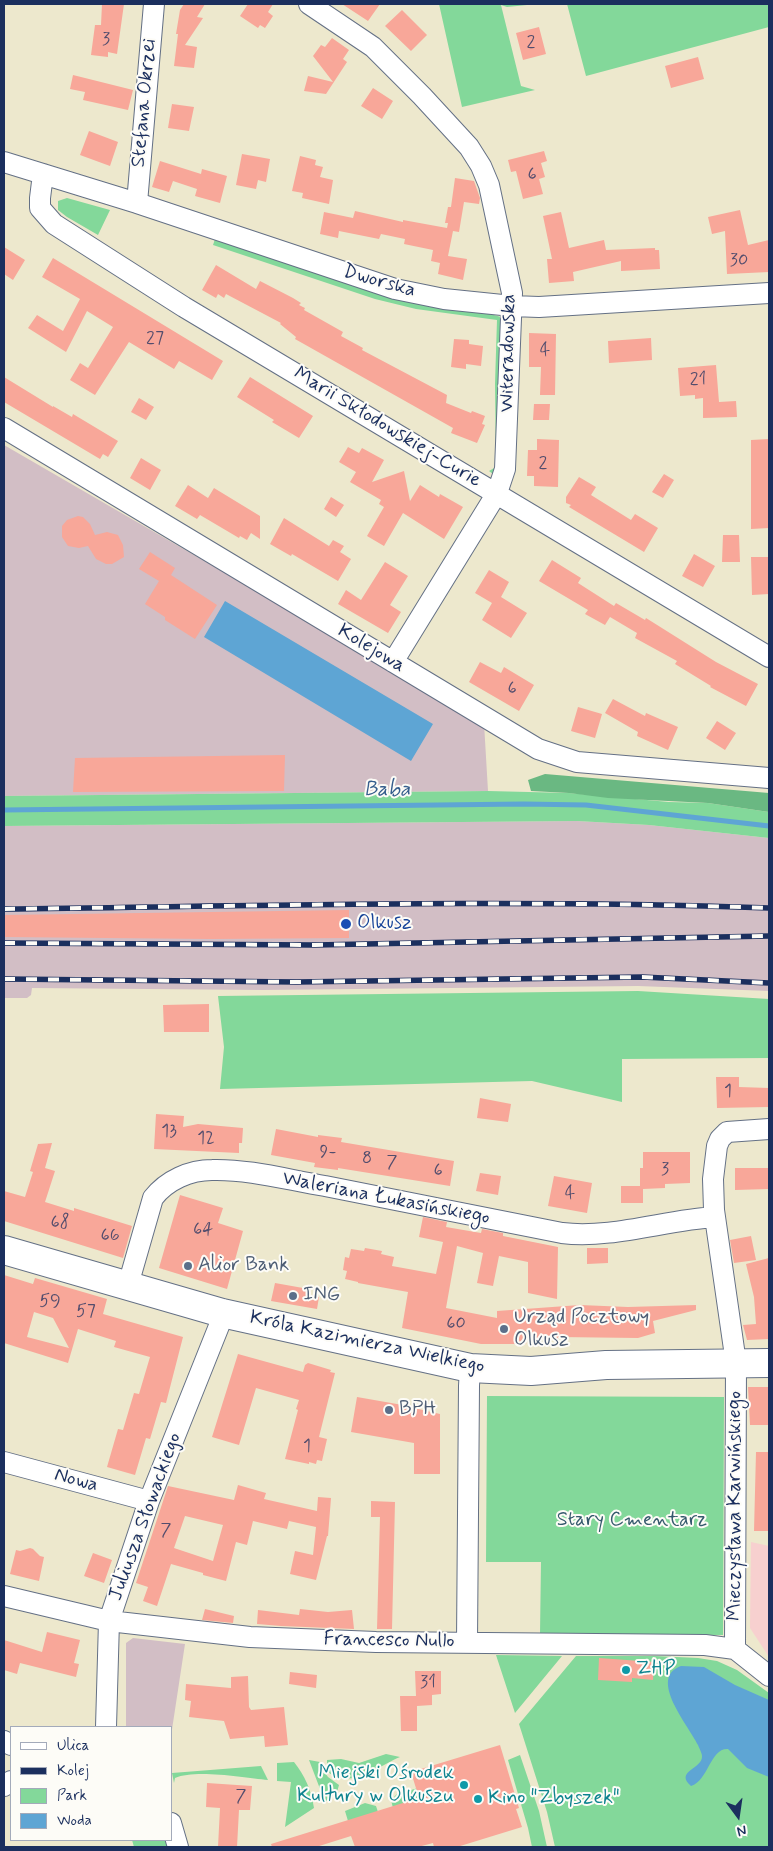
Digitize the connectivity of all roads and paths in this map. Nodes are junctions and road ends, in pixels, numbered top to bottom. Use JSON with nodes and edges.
{"nodes":[{"id":1,"x":154,"y":4,"type":"edge"},
{"id":2,"x":309,"y":4,"type":"edge"},
{"id":3,"x":4,"y":162,"type":"edge"},
{"id":4,"x":43,"y":174,"type":"junction"},
{"id":5,"x":137,"y":203,"type":"junction"},
{"id":6,"x":769,"y":293,"type":"edge"},
{"id":7,"x":512,"y":306,"type":"junction"},
{"id":8,"x":4,"y":428,"type":"edge"},
{"id":9,"x":496,"y":493,"type":"junction"},
{"id":10,"x":769,"y":657,"type":"edge"},
{"id":11,"x":393,"y":662,"type":"junction"},
{"id":12,"x":769,"y":778,"type":"edge"},
{"id":13,"x":769,"y":1129,"type":"edge"},
{"id":14,"x":715,"y":1214,"type":"junction"},
{"id":15,"x":4,"y":1250,"type":"edge"},
{"id":16,"x":128,"y":1285,"type":"junction"},
{"id":17,"x":222,"y":1313,"type":"junction"},
{"id":18,"x":736,"y":1363,"type":"junction"},
{"id":19,"x":769,"y":1363,"type":"edge"},
{"id":20,"x":470,"y":1368,"type":"junction"},
{"id":21,"x":4,"y":1462,"type":"edge"},
{"id":22,"x":149,"y":1501,"type":"junction"},
{"id":23,"x":4,"y":1596,"type":"edge"},
{"id":24,"x":109,"y":1621,"type":"junction"},
{"id":25,"x":467,"y":1642,"type":"junction"},
{"id":26,"x":735,"y":1650,"type":"junction"},
{"id":27,"x":769,"y":1676,"type":"edge"},
{"id":28,"x":106,"y":1726,"type":"edge"},
{"id":29,"x":172,"y":1826,"type":"edge"},
{"id":30,"x":178,"y":1847,"type":"edge"}],
"edges":[{"from":1,"to":5,"type":"street","name":"Stefana Okrzei"},
{"from":2,"to":7,"type":"street","name":"Witeradowska"},
{"from":3,"to":4,"type":"street","name":"Dworska"},
{"from":4,"to":5,"type":"street","name":"Dworska"},
{"from":4,"to":9,"type":"street","name":"Marii Skłodowskiej-Curie"},
{"from":5,"to":7,"type":"street","name":"Dworska"},
{"from":6,"to":7,"type":"street","name":"Dworska"},
{"from":7,"to":9,"type":"street","name":"Witeradowska"},
{"from":8,"to":11,"type":"street","name":"Kolejowa"},
{"from":9,"to":10,"type":"street","name":"Marii Skłodowskiej-Curie"},
{"from":9,"to":11,"type":"street","name":"Witeradowska"},
{"from":11,"to":12,"type":"street","name":"Kolejowa"},
{"from":13,"to":14,"type":"street"},
{"from":14,"to":16,"type":"street","name":"Waleriana Łukasińskiego"},
{"from":14,"to":18,"type":"street"},
{"from":15,"to":16,"type":"street","name":"Króla Kazimierza Wielkiego"},
{"from":16,"to":17,"type":"street","name":"Króla Kazimierza Wielkiego"},
{"from":17,"to":20,"type":"street","name":"Króla Kazimierza Wielkiego"},
{"from":17,"to":22,"type":"street","name":"Juliusza Słowackiego"},
{"from":18,"to":19,"type":"street","name":"Króla Kazimierza Wielkiego"},
{"from":18,"to":20,"type":"street","name":"Króla Kazimierza Wielkiego"},
{"from":18,"to":26,"type":"street","name":"Mieczysława Karwińskiego"},
{"from":20,"to":25,"type":"street"},
{"from":21,"to":22,"type":"street","name":"Nowa"},
{"from":22,"to":24,"type":"street","name":"Juliusza Słowackiego"},
{"from":23,"to":24,"type":"street","name":"Francesco Nullo"},
{"from":24,"to":25,"type":"street","name":"Francesco Nullo"},
{"from":24,"to":28,"type":"street","name":"Juliusza Słowackiego"},
{"from":25,"to":26,"type":"street","name":"Francesco Nullo"},
{"from":26,"to":27,"type":"street","name":"Francesco Nullo"},
{"from":29,"to":30,"type":"street"}]}
